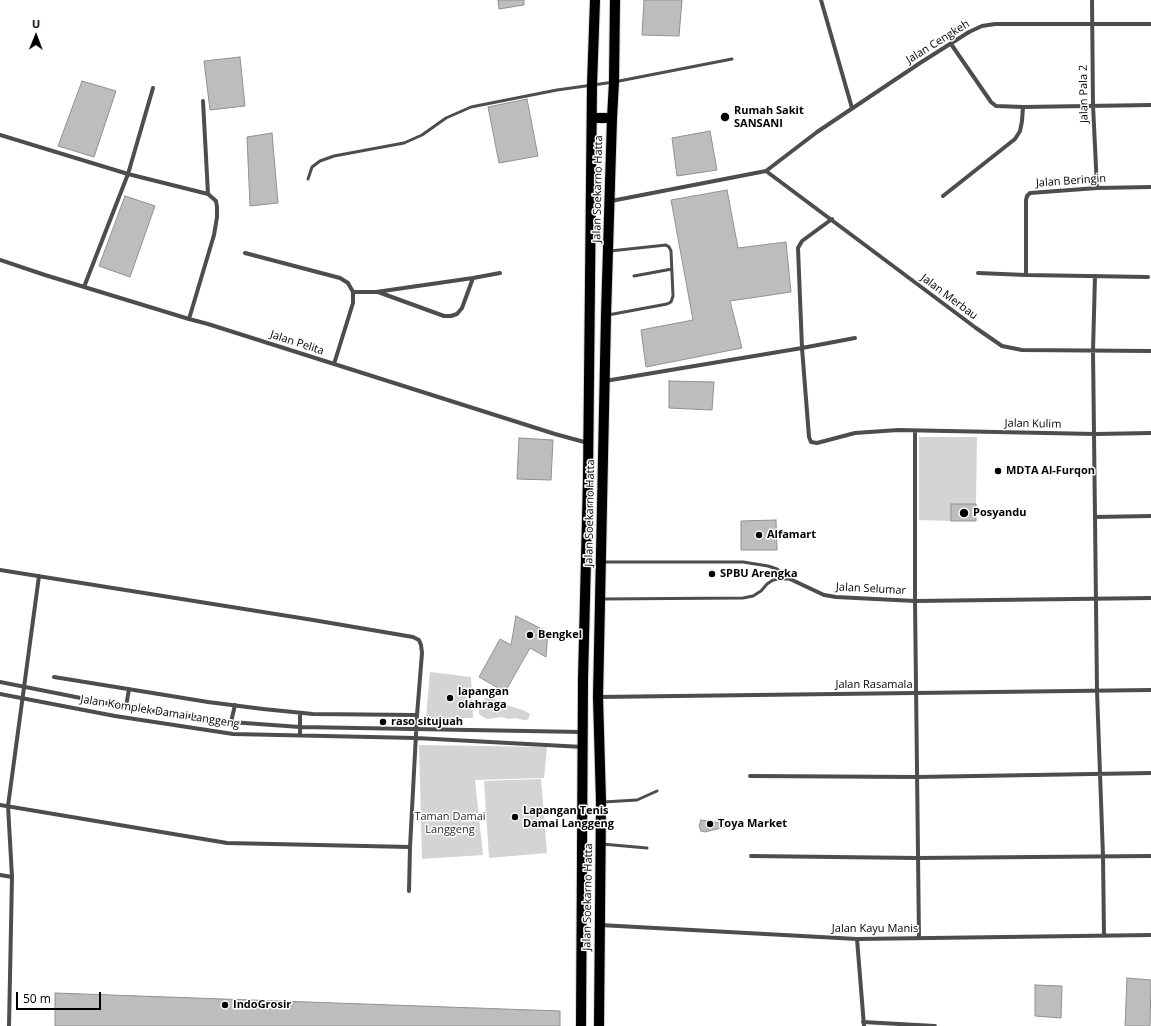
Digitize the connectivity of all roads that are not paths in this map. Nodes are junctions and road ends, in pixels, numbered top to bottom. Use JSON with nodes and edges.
{"nodes":[{"id":1,"x":595,"y":0,"type":"edge"},
{"id":2,"x":615,"y":0,"type":"edge"},
{"id":3,"x":821,"y":0,"type":"edge"},
{"id":4,"x":1092,"y":0,"type":"edge"},
{"id":5,"x":1151,"y":24,"type":"edge"},
{"id":6,"x":1092,"y":25,"type":"junction"},
{"id":7,"x":950,"y":44,"type":"junction"},
{"id":8,"x":732,"y":59,"type":"dead end"},
{"id":9,"x":614,"y":82,"type":"junction"},
{"id":10,"x":592,"y":85,"type":"junction"},
{"id":11,"x":153,"y":88,"type":"dead end"},
{"id":12,"x":203,"y":102,"type":"dead end"},
{"id":13,"x":1093,"y":105,"type":"junction"},
{"id":14,"x":1151,"y":105,"type":"edge"},
{"id":15,"x":1023,"y":107,"type":"junction"},
{"id":16,"x":852,"y":108,"type":"junction"},
{"id":17,"x":592,"y":118,"type":"junction"},
{"id":18,"x":612,"y":118,"type":"junction"},
{"id":19,"x":0,"y":135,"type":"edge"},
{"id":20,"x":766,"y":171,"type":"junction"},
{"id":21,"x":128,"y":174,"type":"junction"},
{"id":22,"x":308,"y":179,"type":"dead end"},
{"id":23,"x":1151,"y":187,"type":"edge"},
{"id":24,"x":1097,"y":188,"type":"junction"},
{"id":25,"x":208,"y":194,"type":"junction"},
{"id":26,"x":943,"y":196,"type":"dead end"},
{"id":27,"x":609,"y":201,"type":"junction"},
{"id":28,"x":832,"y":220,"type":"junction"},
{"id":29,"x":608,"y":252,"type":"junction"},
{"id":30,"x":245,"y":253,"type":"dead end"},
{"id":31,"x":0,"y":260,"type":"edge"},
{"id":32,"x":672,"y":270,"type":"junction"},
{"id":33,"x":500,"y":273,"type":"dead end"},
{"id":34,"x":978,"y":273,"type":"dead end"},
{"id":35,"x":1026,"y":274,"type":"junction"},
{"id":36,"x":634,"y":276,"type":"dead end"},
{"id":37,"x":1095,"y":276,"type":"junction"},
{"id":38,"x":1148,"y":277,"type":"dead end"},
{"id":39,"x":473,"y":278,"type":"junction"},
{"id":40,"x":84,"y":287,"type":"junction"},
{"id":41,"x":353,"y":292,"type":"junction"},
{"id":42,"x":376,"y":292,"type":"junction"},
{"id":43,"x":606,"y":315,"type":"junction"},
{"id":44,"x":189,"y":320,"type":"junction"},
{"id":45,"x":855,"y":338,"type":"dead end"},
{"id":46,"x":802,"y":348,"type":"junction"},
{"id":47,"x":1093,"y":351,"type":"junction"},
{"id":48,"x":1151,"y":351,"type":"edge"},
{"id":49,"x":334,"y":364,"type":"junction"},
{"id":50,"x":605,"y":381,"type":"junction"},
{"id":51,"x":915,"y":431,"type":"junction"},
{"id":52,"x":1151,"y":433,"type":"edge"},
{"id":53,"x":1095,"y":434,"type":"junction"},
{"id":54,"x":588,"y":444,"type":"junction"},
{"id":55,"x":1151,"y":516,"type":"edge"},
{"id":56,"x":1095,"y":517,"type":"junction"},
{"id":57,"x":601,"y":562,"type":"junction"},
{"id":58,"x":0,"y":570,"type":"edge"},
{"id":59,"x":39,"y":576,"type":"junction"},
{"id":60,"x":790,"y":579,"type":"junction"},
{"id":61,"x":1096,"y":598,"type":"junction"},
{"id":62,"x":1151,"y":598,"type":"edge"},
{"id":63,"x":600,"y":599,"type":"junction"},
{"id":64,"x":915,"y":601,"type":"junction"},
{"id":65,"x":54,"y":677,"type":"dead end"},
{"id":66,"x":0,"y":682,"type":"edge"},
{"id":67,"x":25,"y":687,"type":"junction"},
{"id":68,"x":129,"y":689,"type":"junction"},
{"id":69,"x":1151,"y":690,"type":"edge"},
{"id":70,"x":1097,"y":691,"type":"junction"},
{"id":71,"x":0,"y":694,"type":"edge"},
{"id":72,"x":916,"y":694,"type":"junction"},
{"id":73,"x":598,"y":697,"type":"junction"},
{"id":74,"x":23,"y":698,"type":"junction"},
{"id":75,"x":235,"y":705,"type":"junction"},
{"id":76,"x":126,"y":707,"type":"junction"},
{"id":77,"x":300,"y":713,"type":"junction"},
{"id":78,"x":417,"y":715,"type":"junction"},
{"id":79,"x":230,"y":722,"type":"junction"},
{"id":80,"x":300,"y":727,"type":"junction"},
{"id":81,"x":416,"y":729,"type":"junction"},
{"id":82,"x":583,"y":732,"type":"junction"},
{"id":83,"x":300,"y":735,"type":"junction"},
{"id":84,"x":416,"y":738,"type":"junction"},
{"id":85,"x":583,"y":747,"type":"junction"},
{"id":86,"x":1151,"y":773,"type":"edge"},
{"id":87,"x":1100,"y":774,"type":"junction"},
{"id":88,"x":750,"y":776,"type":"dead end"},
{"id":89,"x":917,"y":777,"type":"junction"},
{"id":90,"x":657,"y":791,"type":"dead end"},
{"id":91,"x":601,"y":802,"type":"junction"},
{"id":92,"x":0,"y":805,"type":"edge"},
{"id":93,"x":8,"y":806,"type":"junction"},
{"id":94,"x":601,"y":844,"type":"junction"},
{"id":95,"x":410,"y":847,"type":"junction"},
{"id":96,"x":647,"y":848,"type":"dead end"},
{"id":97,"x":751,"y":856,"type":"dead end"},
{"id":98,"x":1103,"y":856,"type":"junction"},
{"id":99,"x":1151,"y":856,"type":"edge"},
{"id":100,"x":917,"y":858,"type":"junction"},
{"id":101,"x":0,"y":875,"type":"edge"},
{"id":102,"x":12,"y":877,"type":"junction"},
{"id":103,"x":409,"y":891,"type":"dead end"},
{"id":104,"x":600,"y":925,"type":"junction"},
{"id":105,"x":1151,"y":935,"type":"edge"},
{"id":106,"x":1104,"y":936,"type":"junction"},
{"id":107,"x":919,"y":938,"type":"junction"},
{"id":108,"x":857,"y":939,"type":"junction"},
{"id":109,"x":864,"y":1024,"type":"edge"},
{"id":110,"x":9,"y":1026,"type":"edge"},
{"id":111,"x":581,"y":1026,"type":"edge"},
{"id":112,"x":599,"y":1026,"type":"edge"},
{"id":113,"x":935,"y":1026,"type":"edge"}],
"edges":[{"from":1,"to":10,"type":"main road","name":"Jalan Soekarno Hatta"},
{"from":2,"to":9,"type":"main road","name":"Jalan Soekarno Hatta"},
{"from":3,"to":16,"type":"street"},
{"from":4,"to":6,"type":"street","name":"Jalan Pala 2"},
{"from":5,"to":6,"type":"street","name":"Jalan Cengkeh"},
{"from":6,"to":7,"type":"street","name":"Jalan Cengkeh"},
{"from":6,"to":13,"type":"street","name":"Jalan Pala 2"},
{"from":7,"to":15,"type":"street"},
{"from":7,"to":16,"type":"street","name":"Jalan Cengkeh"},
{"from":8,"to":9,"type":"lane"},
{"from":9,"to":10,"type":"lane"},
{"from":9,"to":18,"type":"main road","name":"Jalan Soekarno Hatta"},
{"from":10,"to":17,"type":"main road","name":"Jalan Soekarno Hatta"},
{"from":10,"to":22,"type":"lane"},
{"from":11,"to":21,"type":"street"},
{"from":12,"to":25,"type":"street"},
{"from":13,"to":14,"type":"street"},
{"from":13,"to":15,"type":"street"},
{"from":13,"to":24,"type":"street","name":"Jalan Pala 2"},
{"from":15,"to":26,"type":"street"},
{"from":16,"to":20,"type":"street","name":"Jalan Cengkeh"},
{"from":17,"to":18,"type":"main road"},
{"from":17,"to":54,"type":"main road","name":"Jalan Soekarno Hatta"},
{"from":18,"to":27,"type":"main road","name":"Jalan Soekarno Hatta"},
{"from":19,"to":21,"type":"street"},
{"from":20,"to":27,"type":"street"},
{"from":20,"to":28,"type":"street","name":"Jalan Merbau"},
{"from":21,"to":25,"type":"street"},
{"from":21,"to":40,"type":"street"},
{"from":23,"to":24,"type":"street","name":"Jalan Beringin"},
{"from":24,"to":35,"type":"street","name":"Jalan Beringin"},
{"from":25,"to":44,"type":"street"},
{"from":27,"to":29,"type":"main road","name":"Jalan Soekarno Hatta"},
{"from":28,"to":46,"type":"street"},
{"from":28,"to":47,"type":"street","name":"Jalan Merbau"},
{"from":29,"to":32,"type":"lane"},
{"from":29,"to":43,"type":"main road","name":"Jalan Soekarno Hatta"},
{"from":30,"to":41,"type":"street"},
{"from":31,"to":40,"type":"street","name":"Jalan Pelita"},
{"from":32,"to":36,"type":"lane"},
{"from":32,"to":43,"type":"lane"},
{"from":33,"to":39,"type":"street"},
{"from":34,"to":35,"type":"street"},
{"from":35,"to":37,"type":"street"},
{"from":37,"to":38,"type":"street"},
{"from":37,"to":47,"type":"street"},
{"from":39,"to":42,"type":"street"},
{"from":39,"to":42,"type":"street"},
{"from":40,"to":44,"type":"street","name":"Jalan Pelita"},
{"from":41,"to":42,"type":"street"},
{"from":41,"to":49,"type":"street"},
{"from":43,"to":50,"type":"main road","name":"Jalan Soekarno Hatta"},
{"from":44,"to":49,"type":"street","name":"Jalan Pelita"},
{"from":45,"to":46,"type":"street"},
{"from":46,"to":50,"type":"street"},
{"from":46,"to":51,"type":"street","name":"Jalan Kulim"},
{"from":47,"to":48,"type":"street","name":"Jalan Merbau"},
{"from":47,"to":53,"type":"street"},
{"from":49,"to":54,"type":"street","name":"Jalan Pelita"},
{"from":50,"to":57,"type":"main road","name":"Jalan Soekarno Hatta"},
{"from":51,"to":53,"type":"street","name":"Jalan Kulim"},
{"from":51,"to":64,"type":"street"},
{"from":52,"to":53,"type":"street","name":"Jalan Kulim"},
{"from":53,"to":56,"type":"street"},
{"from":54,"to":82,"type":"main road","name":"Jalan Soekarno Hatta"},
{"from":55,"to":56,"type":"street"},
{"from":56,"to":61,"type":"street"},
{"from":57,"to":60,"type":"lane"},
{"from":57,"to":63,"type":"main road","name":"Jalan Soekarno Hatta"},
{"from":58,"to":59,"type":"street"},
{"from":59,"to":67,"type":"street"},
{"from":59,"to":78,"type":"street"},
{"from":60,"to":63,"type":"lane"},
{"from":60,"to":64,"type":"street","name":"Jalan Selumar"},
{"from":61,"to":62,"type":"street","name":"Jalan Selumar"},
{"from":61,"to":64,"type":"street","name":"Jalan Selumar"},
{"from":61,"to":70,"type":"street"},
{"from":63,"to":73,"type":"main road","name":"Jalan Soekarno Hatta"},
{"from":64,"to":72,"type":"street"},
{"from":65,"to":68,"type":"street"},
{"from":66,"to":67,"type":"street","name":"Jalan Komplek Damai Langgeng"},
{"from":67,"to":74,"type":"street"},
{"from":67,"to":76,"type":"street","name":"Jalan Komplek Damai Langgeng"},
{"from":68,"to":75,"type":"street"},
{"from":68,"to":76,"type":"street"},
{"from":69,"to":70,"type":"street","name":"Jalan Rasamala"},
{"from":70,"to":72,"type":"street","name":"Jalan Rasamala"},
{"from":70,"to":87,"type":"street"},
{"from":71,"to":74,"type":"street","name":"Jalan Komplek Damai Langgeng"},
{"from":72,"to":73,"type":"street","name":"Jalan Rasamala"},
{"from":72,"to":89,"type":"street"},
{"from":73,"to":91,"type":"main road","name":"Jalan Soekarno Hatta"},
{"from":74,"to":83,"type":"street","name":"Jalan Komplek Damai Langgeng"},
{"from":74,"to":93,"type":"street"},
{"from":75,"to":77,"type":"street"},
{"from":75,"to":79,"type":"street"},
{"from":76,"to":79,"type":"street","name":"Jalan Komplek Damai Langgeng"},
{"from":77,"to":78,"type":"street"},
{"from":77,"to":80,"type":"street"},
{"from":78,"to":81,"type":"street"},
{"from":79,"to":80,"type":"street","name":"Jalan Komplek Damai Langgeng"},
{"from":80,"to":81,"type":"street","name":"Jalan Komplek Damai Langgeng"},
{"from":80,"to":83,"type":"street"},
{"from":81,"to":82,"type":"street","name":"Jalan Komplek Damai Langgeng"},
{"from":81,"to":84,"type":"street"},
{"from":82,"to":85,"type":"main road","name":"Jalan Soekarno Hatta"},
{"from":83,"to":84,"type":"street","name":"Jalan Komplek Damai Langgeng"},
{"from":84,"to":85,"type":"street","name":"Jalan Komplek Damai Langgeng"},
{"from":84,"to":95,"type":"street"},
{"from":85,"to":111,"type":"main road","name":"Jalan Soekarno Hatta"},
{"from":86,"to":87,"type":"street"},
{"from":87,"to":89,"type":"street"},
{"from":87,"to":98,"type":"street"},
{"from":88,"to":89,"type":"street"},
{"from":89,"to":100,"type":"street"},
{"from":90,"to":91,"type":"lane"},
{"from":91,"to":94,"type":"main road","name":"Jalan Soekarno Hatta"},
{"from":92,"to":93,"type":"street"},
{"from":93,"to":95,"type":"street"},
{"from":93,"to":102,"type":"street"},
{"from":94,"to":96,"type":"lane"},
{"from":94,"to":104,"type":"main road","name":"Jalan Soekarno Hatta"},
{"from":95,"to":103,"type":"street"},
{"from":97,"to":100,"type":"street"},
{"from":98,"to":99,"type":"street"},
{"from":98,"to":100,"type":"street"},
{"from":98,"to":106,"type":"street"},
{"from":100,"to":107,"type":"street"},
{"from":101,"to":102,"type":"street"},
{"from":102,"to":110,"type":"street"},
{"from":104,"to":108,"type":"street","name":"Jalan Kayu Manis"},
{"from":104,"to":112,"type":"main road","name":"Jalan Soekarno Hatta"},
{"from":105,"to":106,"type":"street","name":"Jalan Kayu Manis"},
{"from":106,"to":107,"type":"street","name":"Jalan Kayu Manis"},
{"from":107,"to":108,"type":"street","name":"Jalan Kayu Manis"},
{"from":108,"to":109,"type":"street"},
{"from":109,"to":113,"type":"street"}]}
